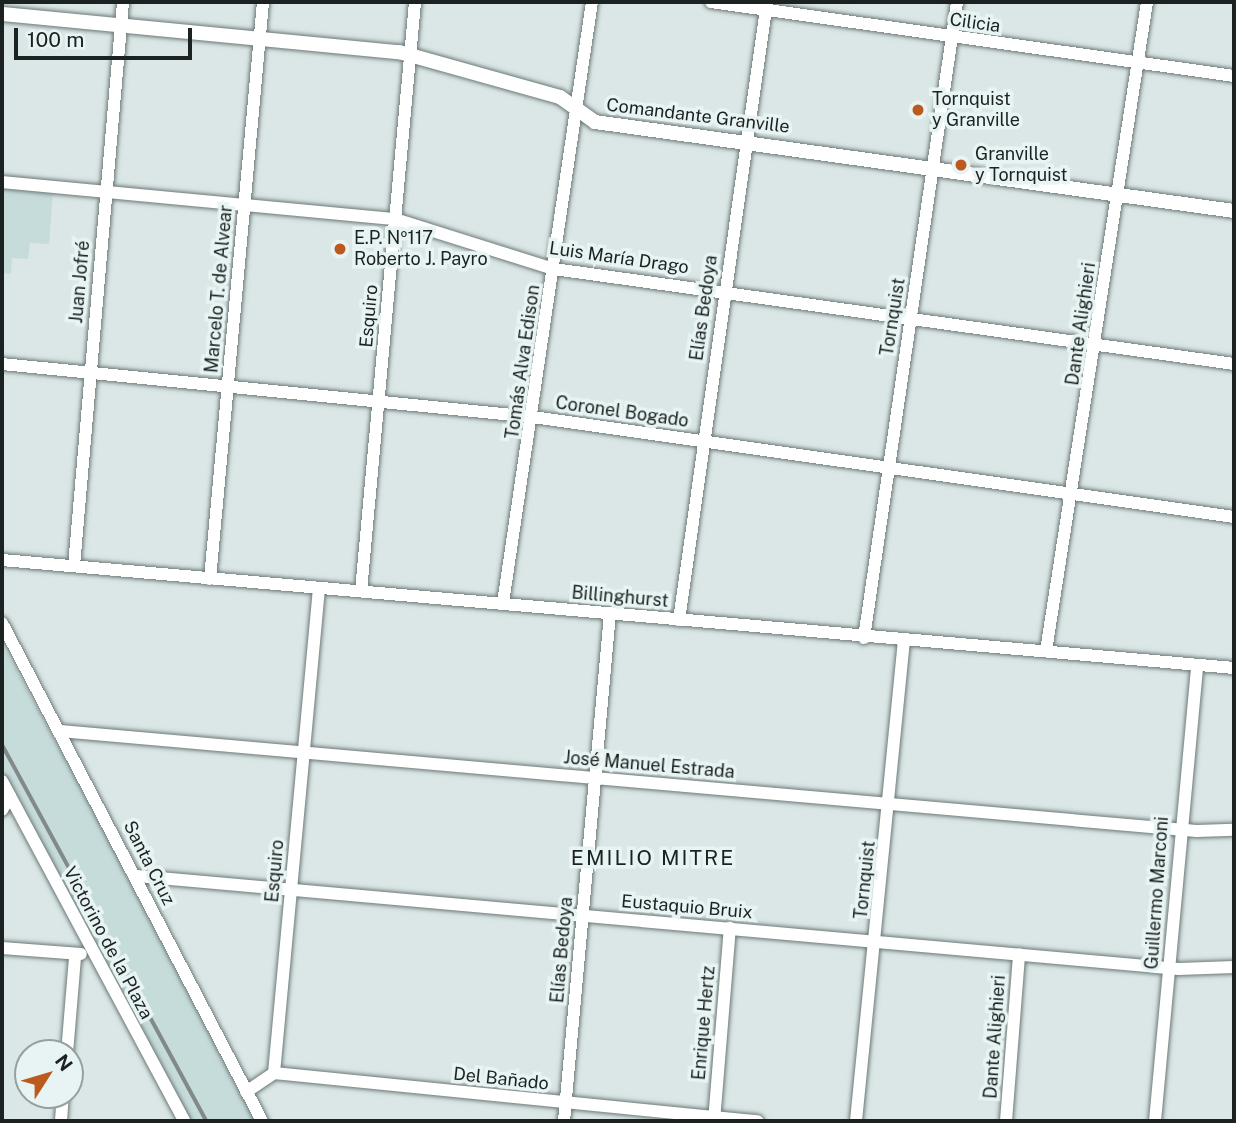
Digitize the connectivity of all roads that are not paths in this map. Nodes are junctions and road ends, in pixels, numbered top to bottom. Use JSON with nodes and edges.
{"nodes":[{"id":1,"x":122,"y":2,"type":"edge"},
{"id":2,"x":263,"y":2,"type":"edge"},
{"id":3,"x":415,"y":2,"type":"edge"},
{"id":4,"x":592,"y":2,"type":"edge"},
{"id":5,"x":711,"y":2,"type":"edge"},
{"id":6,"x":957,"y":2,"type":"edge"},
{"id":7,"x":1147,"y":2,"type":"edge"},
{"id":8,"x":766,"y":5,"type":"edge"},
{"id":9,"x":2,"y":14,"type":"edge"},
{"id":10,"x":120,"y":26,"type":"junction"},
{"id":11,"x":951,"y":38,"type":"junction"},
{"id":12,"x":259,"y":39,"type":"junction"},
{"id":13,"x":410,"y":54,"type":"junction"},
{"id":14,"x":1138,"y":63,"type":"junction"},
{"id":15,"x":1234,"y":76,"type":"edge"},
{"id":16,"x":577,"y":110,"type":"junction"},
{"id":17,"x":744,"y":142,"type":"junction"},
{"id":18,"x":934,"y":167,"type":"junction"},
{"id":19,"x":2,"y":182,"type":"edge"},
{"id":20,"x":105,"y":192,"type":"junction"},
{"id":21,"x":1118,"y":195,"type":"junction"},
{"id":22,"x":244,"y":204,"type":"junction"},
{"id":23,"x":1234,"y":211,"type":"edge"},
{"id":24,"x":395,"y":219,"type":"junction"},
{"id":25,"x":554,"y":269,"type":"junction"},
{"id":26,"x":725,"y":290,"type":"junction"},
{"id":27,"x":911,"y":318,"type":"junction"},
{"id":28,"x":1095,"y":345,"type":"junction"},
{"id":29,"x":2,"y":364,"type":"edge"},
{"id":30,"x":1234,"y":364,"type":"edge"},
{"id":31,"x":90,"y":372,"type":"junction"},
{"id":32,"x":228,"y":384,"type":"junction"},
{"id":33,"x":379,"y":400,"type":"junction"},
{"id":34,"x":533,"y":417,"type":"junction"},
{"id":35,"x":703,"y":442,"type":"junction"},
{"id":36,"x":887,"y":468,"type":"junction"},
{"id":37,"x":1074,"y":493,"type":"junction"},
{"id":38,"x":1234,"y":517,"type":"edge"},
{"id":39,"x":2,"y":560,"type":"edge"},
{"id":40,"x":74,"y":566,"type":"junction"},
{"id":41,"x":210,"y":579,"type":"junction"},
{"id":42,"x":319,"y":589,"type":"junction"},
{"id":43,"x":361,"y":592,"type":"junction"},
{"id":44,"x":503,"y":603,"type":"junction"},
{"id":45,"x":610,"y":614,"type":"junction"},
{"id":46,"x":679,"y":620,"type":"junction"},
{"id":47,"x":2,"y":623,"type":"edge"},
{"id":48,"x":864,"y":638,"type":"junction"},
{"id":49,"x":904,"y":642,"type":"junction"},
{"id":50,"x":1046,"y":651,"type":"junction"},
{"id":51,"x":1197,"y":667,"type":"junction"},
{"id":52,"x":1234,"y":668,"type":"edge"},
{"id":53,"x":60,"y":732,"type":"junction"},
{"id":54,"x":303,"y":751,"type":"junction"},
{"id":55,"x":596,"y":778,"type":"junction"},
{"id":56,"x":2,"y":780,"type":"edge"},
{"id":57,"x":10,"y":796,"type":"junction"},
{"id":58,"x":891,"y":804,"type":"junction"},
{"id":59,"x":2,"y":810,"type":"edge"},
{"id":60,"x":1180,"y":829,"type":"junction"},
{"id":61,"x":1234,"y":830,"type":"edge"},
{"id":62,"x":136,"y":876,"type":"junction"},
{"id":63,"x":291,"y":887,"type":"junction"},
{"id":64,"x":583,"y":916,"type":"junction"},
{"id":65,"x":730,"y":928,"type":"junction"},
{"id":66,"x":875,"y":941,"type":"junction"},
{"id":67,"x":2,"y":948,"type":"edge"},
{"id":68,"x":91,"y":950,"type":"junction"},
{"id":69,"x":1019,"y":955,"type":"junction"},
{"id":70,"x":75,"y":957,"type":"junction"},
{"id":71,"x":1234,"y":967,"type":"edge"},
{"id":72,"x":1169,"y":968,"type":"junction"},
{"id":73,"x":68,"y":1039,"type":"edge"},
{"id":74,"x":274,"y":1073,"type":"junction"},
{"id":75,"x":246,"y":1092,"type":"junction"},
{"id":76,"x":565,"y":1103,"type":"junction"},
{"id":77,"x":714,"y":1119,"type":"edge"},
{"id":78,"x":184,"y":1121,"type":"edge"},
{"id":79,"x":262,"y":1121,"type":"edge"},
{"id":80,"x":564,"y":1121,"type":"edge"},
{"id":81,"x":758,"y":1121,"type":"edge"},
{"id":82,"x":856,"y":1121,"type":"edge"},
{"id":83,"x":1006,"y":1121,"type":"edge"},
{"id":84,"x":1155,"y":1121,"type":"edge"}],
"edges":[{"from":1,"to":10,"type":"street","name":"Juan Jofré"},
{"from":2,"to":12,"type":"street","name":"Marcelo T. de Alvear"},
{"from":3,"to":13,"type":"street","name":"Esquiro"},
{"from":4,"to":16,"type":"street","name":"Tomás Alva Edison"},
{"from":5,"to":8,"type":"street","name":"Cilicia"},
{"from":6,"to":11,"type":"street","name":"Tornquist"},
{"from":7,"to":14,"type":"street","name":"Dante Alighieri"},
{"from":8,"to":11,"type":"street","name":"Cilicia"},
{"from":8,"to":17,"type":"street","name":"Elías Bedoya"},
{"from":9,"to":10,"type":"street","name":"Comandante Granville"},
{"from":10,"to":12,"type":"street","name":"Comandante Granville"},
{"from":10,"to":20,"type":"street","name":"Juan Jofré"},
{"from":11,"to":14,"type":"street","name":"Cilicia"},
{"from":11,"to":18,"type":"street","name":"Tornquist"},
{"from":12,"to":13,"type":"street","name":"Comandante Granville"},
{"from":12,"to":22,"type":"street","name":"Marcelo T. de Alvear"},
{"from":13,"to":16,"type":"street","name":"Comandante Granville"},
{"from":13,"to":24,"type":"street","name":"Esquiro"},
{"from":14,"to":15,"type":"street","name":"Cilicia"},
{"from":14,"to":21,"type":"street","name":"Dante Alighieri"},
{"from":16,"to":17,"type":"street","name":"Comandante Granville"},
{"from":16,"to":25,"type":"street","name":"Tomás Alva Edison"},
{"from":17,"to":18,"type":"street","name":"Comandante Granville"},
{"from":17,"to":26,"type":"street","name":"Elías Bedoya"},
{"from":18,"to":21,"type":"street","name":"Comandante Granville"},
{"from":18,"to":27,"type":"street","name":"Tornquist"},
{"from":19,"to":20,"type":"street","name":"Luis María Drago"},
{"from":20,"to":22,"type":"street","name":"Luis María Drago"},
{"from":20,"to":31,"type":"street","name":"Juan Jofré"},
{"from":21,"to":23,"type":"street","name":"Comandante Granville"},
{"from":21,"to":28,"type":"street","name":"Dante Alighieri"},
{"from":22,"to":24,"type":"street","name":"Luis María Drago"},
{"from":22,"to":32,"type":"street","name":"Marcelo T. de Alvear"},
{"from":24,"to":25,"type":"street","name":"Luis María Drago"},
{"from":24,"to":33,"type":"street","name":"Esquiro"},
{"from":25,"to":26,"type":"street","name":"Luis María Drago"},
{"from":25,"to":34,"type":"street","name":"Tomás Alva Edison"},
{"from":26,"to":27,"type":"street","name":"Luis María Drago"},
{"from":26,"to":35,"type":"street","name":"Elías Bedoya"},
{"from":27,"to":28,"type":"street","name":"Luis María Drago"},
{"from":27,"to":36,"type":"street","name":"Tornquist"},
{"from":28,"to":30,"type":"street","name":"Luis María Drago"},
{"from":28,"to":37,"type":"street","name":"Dante Alighieri"},
{"from":29,"to":31,"type":"street","name":"Coronel Bogado"},
{"from":31,"to":32,"type":"street","name":"Coronel Bogado"},
{"from":31,"to":40,"type":"street","name":"Juan Jofré"},
{"from":32,"to":33,"type":"street","name":"Coronel Bogado"},
{"from":32,"to":41,"type":"street","name":"Marcelo T. de Alvear"},
{"from":33,"to":34,"type":"street","name":"Coronel Bogado"},
{"from":33,"to":43,"type":"street","name":"Esquiro"},
{"from":34,"to":35,"type":"street","name":"Coronel Bogado"},
{"from":34,"to":44,"type":"street","name":"Tomás Alva Edison"},
{"from":35,"to":36,"type":"street","name":"Coronel Bogado"},
{"from":35,"to":46,"type":"street","name":"Elías Bedoya"},
{"from":36,"to":37,"type":"street","name":"Coronel Bogado"},
{"from":36,"to":48,"type":"street","name":"Tornquist"},
{"from":37,"to":38,"type":"street","name":"Coronel Bogado"},
{"from":37,"to":50,"type":"street","name":"Dante Alighieri"},
{"from":39,"to":40,"type":"street","name":"Billinghurst"},
{"from":40,"to":41,"type":"street","name":"Billinghurst"},
{"from":41,"to":42,"type":"street","name":"Billinghurst"},
{"from":42,"to":43,"type":"street","name":"Billinghurst"},
{"from":42,"to":54,"type":"street","name":"Esquiro"},
{"from":43,"to":44,"type":"street","name":"Billinghurst"},
{"from":44,"to":45,"type":"street","name":"Billinghurst"},
{"from":45,"to":46,"type":"street","name":"Billinghurst"},
{"from":45,"to":55,"type":"street","name":"Elías Bedoya"},
{"from":46,"to":48,"type":"street","name":"Billinghurst"},
{"from":47,"to":53,"type":"street","name":"Santa Cruz"},
{"from":48,"to":49,"type":"street","name":"Billinghurst"},
{"from":49,"to":50,"type":"street","name":"Billinghurst"},
{"from":49,"to":58,"type":"street","name":"Tornquist"},
{"from":50,"to":51,"type":"street","name":"Billinghurst"},
{"from":51,"to":52,"type":"street","name":"Billinghurst"},
{"from":51,"to":60,"type":"street","name":"Guillermo Marconi"},
{"from":53,"to":54,"type":"street","name":"José Manuel Estrada"},
{"from":53,"to":62,"type":"street","name":"Santa Cruz"},
{"from":54,"to":55,"type":"street","name":"José Manuel Estrada"},
{"from":54,"to":63,"type":"street","name":"Esquiro"},
{"from":55,"to":58,"type":"street","name":"José Manuel Estrada"},
{"from":55,"to":64,"type":"street","name":"Elías Bedoya"},
{"from":56,"to":57,"type":"street","name":"Victorino de la Plaza"},
{"from":57,"to":59,"type":"street"},
{"from":57,"to":68,"type":"street","name":"Victorino de la Plaza"},
{"from":58,"to":60,"type":"street","name":"José Manuel Estrada"},
{"from":58,"to":66,"type":"street","name":"Tornquist"},
{"from":60,"to":61,"type":"street","name":"José Manuel Estrada"},
{"from":60,"to":72,"type":"street","name":"Guillermo Marconi"},
{"from":62,"to":63,"type":"street","name":"Eustaquio Bruix"},
{"from":62,"to":75,"type":"street","name":"Santa Cruz"},
{"from":63,"to":64,"type":"street","name":"Eustaquio Bruix"},
{"from":63,"to":74,"type":"street","name":"Esquiro"},
{"from":64,"to":65,"type":"street","name":"Eustaquio Bruix"},
{"from":64,"to":76,"type":"street","name":"Elías Bedoya"},
{"from":65,"to":66,"type":"street","name":"Eustaquio Bruix"},
{"from":65,"to":77,"type":"street","name":"Enrique Hertz"},
{"from":66,"to":69,"type":"street","name":"Eustaquio Bruix"},
{"from":66,"to":82,"type":"street","name":"Tornquist"},
{"from":67,"to":70,"type":"street"},
{"from":68,"to":70,"type":"street"},
{"from":68,"to":78,"type":"street","name":"Victorino de la Plaza"},
{"from":69,"to":72,"type":"street","name":"Eustaquio Bruix"},
{"from":69,"to":83,"type":"street","name":"Dante Alighieri"},
{"from":70,"to":73,"type":"street"},
{"from":71,"to":72,"type":"street","name":"Eustaquio Bruix"},
{"from":72,"to":84,"type":"street","name":"Guillermo Marconi"},
{"from":74,"to":75,"type":"street"},
{"from":74,"to":76,"type":"street","name":"Del Bañado"},
{"from":75,"to":79,"type":"street","name":"Santa Cruz"},
{"from":76,"to":77,"type":"street","name":"Del Bañado"},
{"from":76,"to":80,"type":"street","name":"Elías Bedoya"},
{"from":77,"to":81,"type":"street","name":"Del Bañado"}]}
